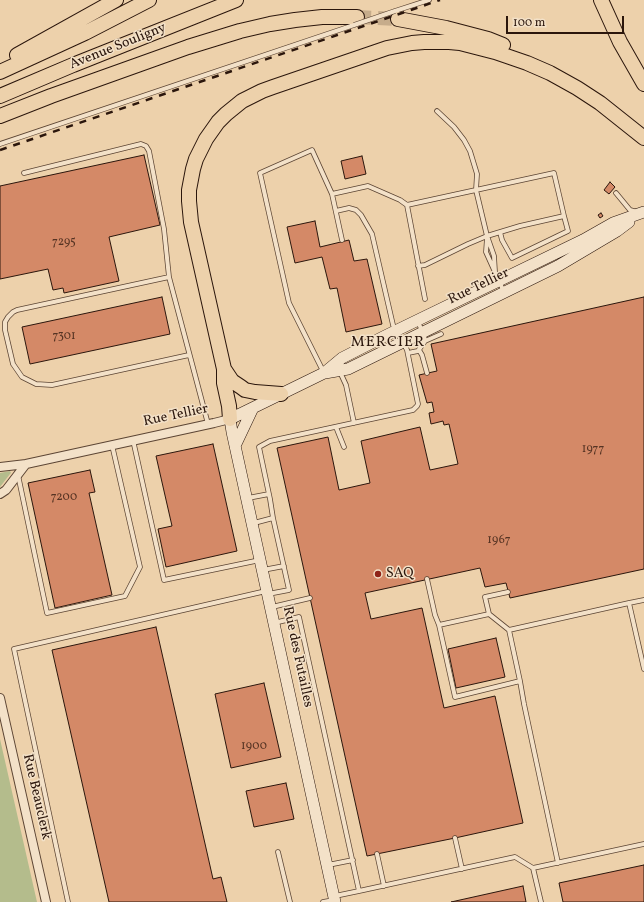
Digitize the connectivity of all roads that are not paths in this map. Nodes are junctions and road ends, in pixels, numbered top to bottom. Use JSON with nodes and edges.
{"nodes":[{"id":1,"x":116,"y":0,"type":"edge"},
{"id":2,"x":149,"y":0,"type":"edge"},
{"id":3,"x":217,"y":0,"type":"edge"},
{"id":4,"x":236,"y":0,"type":"edge"},
{"id":5,"x":429,"y":0,"type":"edge"},
{"id":6,"x":601,"y":0,"type":"edge"},
{"id":7,"x":397,"y":15,"type":"junction"},
{"id":8,"x":355,"y":21,"type":"junction"},
{"id":9,"x":0,"y":64,"type":"edge"},
{"id":10,"x":73,"y":65,"type":"junction"},
{"id":11,"x":0,"y":72,"type":"edge"},
{"id":12,"x":644,"y":84,"type":"edge"},
{"id":13,"x":0,"y":96,"type":"edge"},
{"id":14,"x":437,"y":111,"type":"dead end"},
{"id":15,"x":0,"y":116,"type":"edge"},
{"id":16,"x":644,"y":137,"type":"edge"},
{"id":17,"x":0,"y":144,"type":"edge"},
{"id":18,"x":24,"y":172,"type":"dead end"},
{"id":19,"x":476,"y":190,"type":"junction"},
{"id":20,"x":616,"y":193,"type":"dead end"},
{"id":21,"x":332,"y":194,"type":"junction"},
{"id":22,"x":406,"y":204,"type":"junction"},
{"id":23,"x":336,"y":211,"type":"junction"},
{"id":24,"x":643,"y":215,"type":"edge"},
{"id":25,"x":564,"y":216,"type":"junction"},
{"id":26,"x":500,"y":232,"type":"junction"},
{"id":27,"x":487,"y":236,"type":"junction"},
{"id":28,"x":342,"y":240,"type":"dead end"},
{"id":29,"x":418,"y":266,"type":"junction"},
{"id":30,"x":497,"y":276,"type":"junction"},
{"id":31,"x":169,"y":277,"type":"junction"},
{"id":32,"x":504,"y":292,"type":"junction"},
{"id":33,"x":425,"y":298,"type":"dead end"},
{"id":34,"x":417,"y":321,"type":"junction"},
{"id":35,"x":396,"y":331,"type":"junction"},
{"id":36,"x":441,"y":334,"type":"dead end"},
{"id":37,"x":424,"y":336,"type":"junction"},
{"id":38,"x":403,"y":342,"type":"junction"},
{"id":39,"x":419,"y":350,"type":"junction"},
{"id":40,"x":408,"y":353,"type":"junction"},
{"id":41,"x":189,"y":355,"type":"junction"},
{"id":42,"x":338,"y":367,"type":"junction"},
{"id":43,"x":224,"y":369,"type":"junction"},
{"id":44,"x":324,"y":373,"type":"junction"},
{"id":45,"x":427,"y":373,"type":"dead end"},
{"id":46,"x":281,"y":394,"type":"junction"},
{"id":47,"x":253,"y":408,"type":"junction"},
{"id":48,"x":230,"y":419,"type":"junction"},
{"id":49,"x":354,"y":423,"type":"junction"},
{"id":50,"x":208,"y":424,"type":"junction"},
{"id":51,"x":336,"y":427,"type":"junction"},
{"id":52,"x":133,"y":440,"type":"junction"},
{"id":53,"x":112,"y":445,"type":"junction"},
{"id":54,"x":235,"y":446,"type":"junction"},
{"id":55,"x":344,"y":447,"type":"dead end"},
{"id":56,"x":26,"y":464,"type":"junction"},
{"id":57,"x":0,"y":466,"type":"edge"},
{"id":58,"x":18,"y":475,"type":"junction"},
{"id":59,"x":0,"y":494,"type":"edge"},
{"id":60,"x":269,"y":494,"type":"junction"},
{"id":61,"x":247,"y":499,"type":"junction"},
{"id":62,"x":273,"y":518,"type":"junction"},
{"id":63,"x":252,"y":523,"type":"junction"},
{"id":64,"x":261,"y":565,"type":"junction"},
{"id":65,"x":284,"y":566,"type":"junction"},
{"id":66,"x":427,"y":579,"type":"dead end"},
{"id":67,"x":508,"y":592,"type":"dead end"},
{"id":68,"x":267,"y":593,"type":"junction"},
{"id":69,"x":310,"y":598,"type":"dead end"},
{"id":70,"x":644,"y":600,"type":"edge"},
{"id":71,"x":629,"y":603,"type":"junction"},
{"id":72,"x":270,"y":607,"type":"junction"},
{"id":73,"x":489,"y":614,"type":"junction"},
{"id":74,"x":274,"y":623,"type":"junction"},
{"id":75,"x":438,"y":625,"type":"junction"},
{"id":76,"x":509,"y":630,"type":"junction"},
{"id":77,"x":642,"y":648,"type":"edge"},
{"id":78,"x":644,"y":669,"type":"edge"},
{"id":79,"x":520,"y":681,"type":"junction"},
{"id":80,"x":0,"y":698,"type":"edge"},
{"id":81,"x":456,"y":838,"type":"dead end"},
{"id":82,"x":644,"y":844,"type":"edge"},
{"id":83,"x":278,"y":852,"type":"dead end"},
{"id":84,"x":377,"y":854,"type":"dead end"},
{"id":85,"x":353,"y":860,"type":"junction"},
{"id":86,"x":558,"y":862,"type":"junction"},
{"id":87,"x":327,"y":866,"type":"junction"},
{"id":88,"x":533,"y":868,"type":"junction"},
{"id":89,"x":462,"y":869,"type":"junction"},
{"id":90,"x":384,"y":886,"type":"junction"},
{"id":91,"x":360,"y":891,"type":"junction"},
{"id":92,"x":334,"y":899,"type":"edge"},
{"id":93,"x":46,"y":902,"type":"edge"},
{"id":94,"x":68,"y":902,"type":"edge"},
{"id":95,"x":290,"y":902,"type":"edge"},
{"id":96,"x":323,"y":902,"type":"edge"},
{"id":97,"x":541,"y":902,"type":"edge"}],
"edges":[{"from":1,"to":9,"type":"highway"},
{"from":2,"to":11,"type":"highway","name":"Avenue Souligny"},
{"from":3,"to":10,"type":"highway"},
{"from":4,"to":10,"type":"highway","name":"Avenue Souligny"},
{"from":5,"to":7,"type":"lane"},
{"from":6,"to":12,"type":"highway"},
{"from":7,"to":8,"type":"lane","bridge":true},
{"from":7,"to":16,"type":"highway"},
{"from":8,"to":15,"type":"highway"},
{"from":8,"to":17,"type":"lane"},
{"from":10,"to":13,"type":"highway","name":"Avenue Souligny"},
{"from":14,"to":19,"type":"lane"},
{"from":16,"to":43,"type":"highway"},
{"from":18,"to":31,"type":"lane"},
{"from":19,"to":22,"type":"lane"},
{"from":19,"to":25,"type":"lane"},
{"from":19,"to":27,"type":"lane"},
{"from":20,"to":24,"type":"lane"},
{"from":21,"to":22,"type":"lane"},
{"from":21,"to":23,"type":"lane"},
{"from":21,"to":44,"type":"lane"},
{"from":22,"to":29,"type":"lane"},
{"from":23,"to":28,"type":"lane"},
{"from":23,"to":35,"type":"lane"},
{"from":24,"to":30,"type":"street","name":"Rue Tellier"},
{"from":24,"to":32,"type":"street","name":"Rue Tellier"},
{"from":25,"to":26,"type":"lane"},
{"from":25,"to":26,"type":"lane"},
{"from":26,"to":27,"type":"lane"},
{"from":27,"to":29,"type":"lane"},
{"from":27,"to":30,"type":"lane"},
{"from":29,"to":33,"type":"lane"},
{"from":30,"to":32,"type":"lane"},
{"from":30,"to":34,"type":"street","name":"Rue Tellier"},
{"from":31,"to":41,"type":"lane"},
{"from":31,"to":41,"type":"lane"},
{"from":32,"to":37,"type":"street","name":"Rue Tellier"},
{"from":34,"to":35,"type":"street","name":"Rue Tellier"},
{"from":34,"to":37,"type":"lane"},
{"from":35,"to":38,"type":"lane"},
{"from":35,"to":42,"type":"street","name":"Rue Tellier"},
{"from":36,"to":37,"type":"lane"},
{"from":37,"to":38,"type":"street","name":"Rue Tellier"},
{"from":37,"to":39,"type":"lane"},
{"from":38,"to":40,"type":"lane"},
{"from":38,"to":42,"type":"street","name":"Rue Tellier"},
{"from":39,"to":40,"type":"lane"},
{"from":39,"to":45,"type":"lane"},
{"from":40,"to":49,"type":"lane"},
{"from":41,"to":50,"type":"lane"},
{"from":42,"to":44,"type":"street","name":"Rue Tellier"},
{"from":42,"to":49,"type":"lane"},
{"from":43,"to":46,"type":"highway"},
{"from":43,"to":48,"type":"highway"},
{"from":44,"to":46,"type":"street","name":"Rue Tellier"},
{"from":46,"to":47,"type":"street","name":"Rue Tellier"},
{"from":47,"to":48,"type":"street","name":"Rue Tellier"},
{"from":47,"to":54,"type":"street"},
{"from":48,"to":50,"type":"street","name":"Rue Tellier"},
{"from":48,"to":54,"type":"street","name":"Rue des Futailles"},
{"from":49,"to":51,"type":"lane"},
{"from":50,"to":52,"type":"street","name":"Rue Tellier"},
{"from":51,"to":55,"type":"lane"},
{"from":51,"to":60,"type":"lane"},
{"from":52,"to":53,"type":"street","name":"Rue Tellier"},
{"from":52,"to":64,"type":"lane"},
{"from":53,"to":56,"type":"street","name":"Rue Tellier"},
{"from":53,"to":58,"type":"lane"},
{"from":54,"to":61,"type":"street","name":"Rue des Futailles"},
{"from":56,"to":57,"type":"street","name":"Rue Tellier"},
{"from":56,"to":58,"type":"street"},
{"from":58,"to":59,"type":"street"},
{"from":60,"to":61,"type":"lane"},
{"from":60,"to":62,"type":"lane"},
{"from":61,"to":63,"type":"street","name":"Rue des Futailles"},
{"from":62,"to":63,"type":"lane"},
{"from":62,"to":65,"type":"lane"},
{"from":63,"to":64,"type":"street","name":"Rue des Futailles"},
{"from":64,"to":65,"type":"lane"},
{"from":64,"to":68,"type":"street","name":"Rue des Futailles"},
{"from":65,"to":68,"type":"lane"},
{"from":66,"to":75,"type":"lane"},
{"from":67,"to":73,"type":"lane"},
{"from":68,"to":72,"type":"street","name":"Rue des Futailles"},
{"from":68,"to":94,"type":"lane"},
{"from":69,"to":72,"type":"lane"},
{"from":70,"to":71,"type":"lane"},
{"from":71,"to":76,"type":"lane"},
{"from":71,"to":77,"type":"lane"},
{"from":72,"to":74,"type":"street","name":"Rue des Futailles"},
{"from":73,"to":75,"type":"lane"},
{"from":73,"to":76,"type":"lane"},
{"from":74,"to":85,"type":"lane"},
{"from":74,"to":87,"type":"street","name":"Rue des Futailles"},
{"from":75,"to":79,"type":"lane"},
{"from":76,"to":79,"type":"lane"},
{"from":77,"to":78,"type":"lane"},
{"from":79,"to":86,"type":"lane"},
{"from":80,"to":93,"type":"street","name":"Rue Beauclerk"},
{"from":81,"to":89,"type":"lane"},
{"from":82,"to":86,"type":"lane"},
{"from":83,"to":95,"type":"lane"},
{"from":84,"to":90,"type":"lane"},
{"from":85,"to":87,"type":"lane"},
{"from":85,"to":91,"type":"lane"},
{"from":86,"to":88,"type":"lane"},
{"from":87,"to":92,"type":"street","name":"Rue des Futailles"},
{"from":88,"to":89,"type":"lane"},
{"from":88,"to":97,"type":"lane"},
{"from":89,"to":90,"type":"lane"},
{"from":90,"to":91,"type":"lane"},
{"from":91,"to":92,"type":"lane"},
{"from":92,"to":96,"type":"lane"}]}
